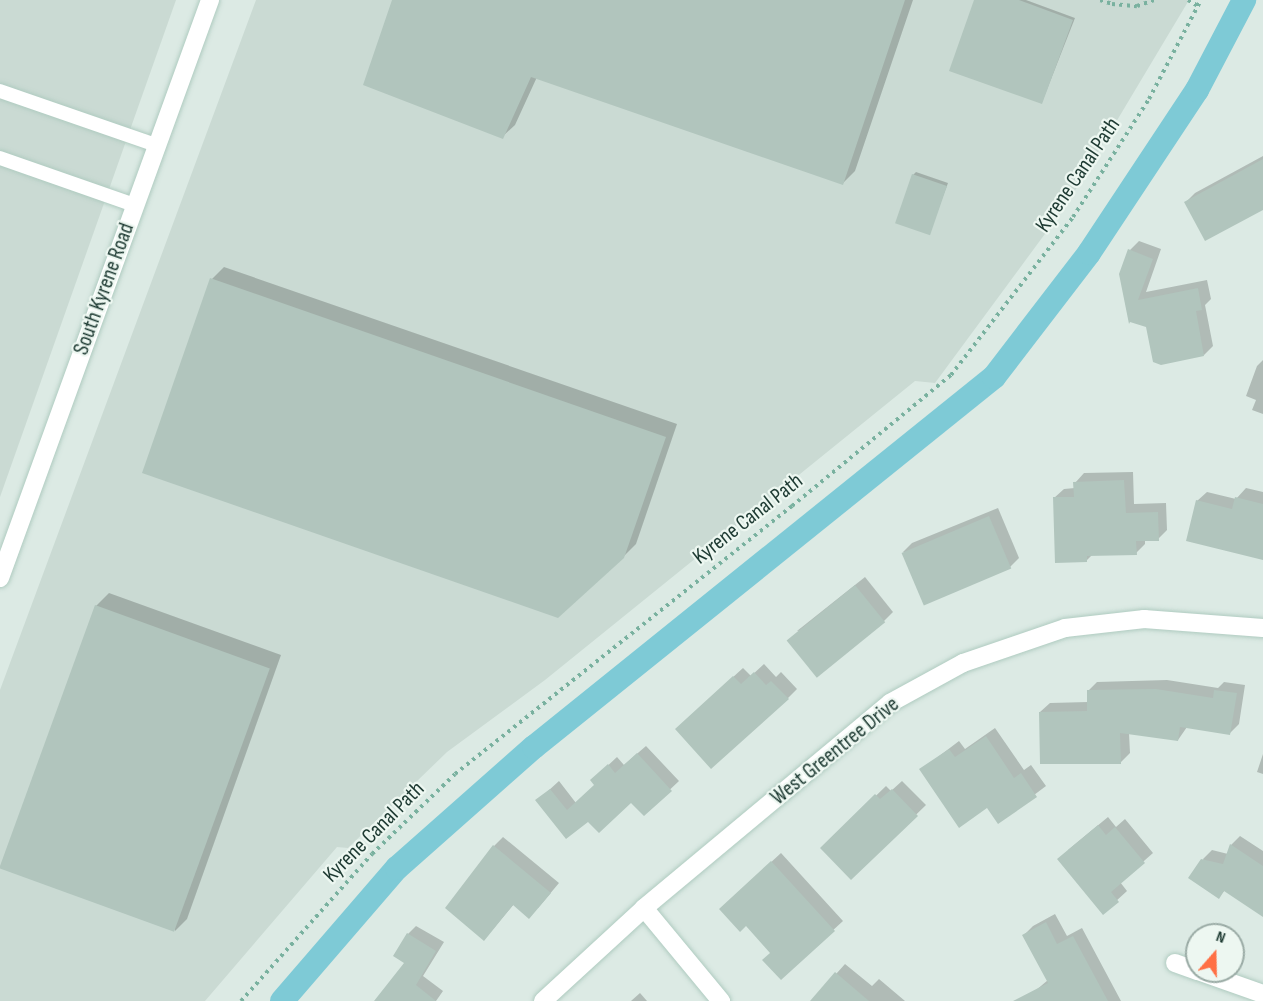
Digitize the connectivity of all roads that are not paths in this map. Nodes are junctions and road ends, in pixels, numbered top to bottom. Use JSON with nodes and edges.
{"nodes":[{"id":1,"x":210,"y":0,"type":"edge"},
{"id":2,"x":0,"y":91,"type":"edge"},
{"id":3,"x":156,"y":145,"type":"junction"},
{"id":4,"x":0,"y":158,"type":"edge"},
{"id":5,"x":134,"y":206,"type":"junction"},
{"id":6,"x":0,"y":578,"type":"edge"},
{"id":7,"x":1263,"y":628,"type":"edge"},
{"id":8,"x":644,"y":908,"type":"junction"},
{"id":9,"x":1175,"y":963,"type":"dead end"},
{"id":10,"x":1185,"y":966,"type":"edge"},
{"id":11,"x":1232,"y":983,"type":"edge"},
{"id":12,"x":1263,"y":994,"type":"edge"},
{"id":13,"x":543,"y":1001,"type":"edge"},
{"id":14,"x":721,"y":1001,"type":"edge"}],
"edges":[{"from":1,"to":3,"type":"street","name":"South Kyrene Road"},
{"from":2,"to":3,"type":"lane"},
{"from":3,"to":5,"type":"street","name":"South Kyrene Road"},
{"from":4,"to":5,"type":"lane"},
{"from":5,"to":6,"type":"street","name":"South Kyrene Road"},
{"from":7,"to":8,"type":"street","name":"West Greentree Drive"},
{"from":8,"to":13,"type":"street","name":"West Greentree Drive"},
{"from":8,"to":14,"type":"street"},
{"from":9,"to":10,"type":"street"},
{"from":11,"to":12,"type":"street"}]}
